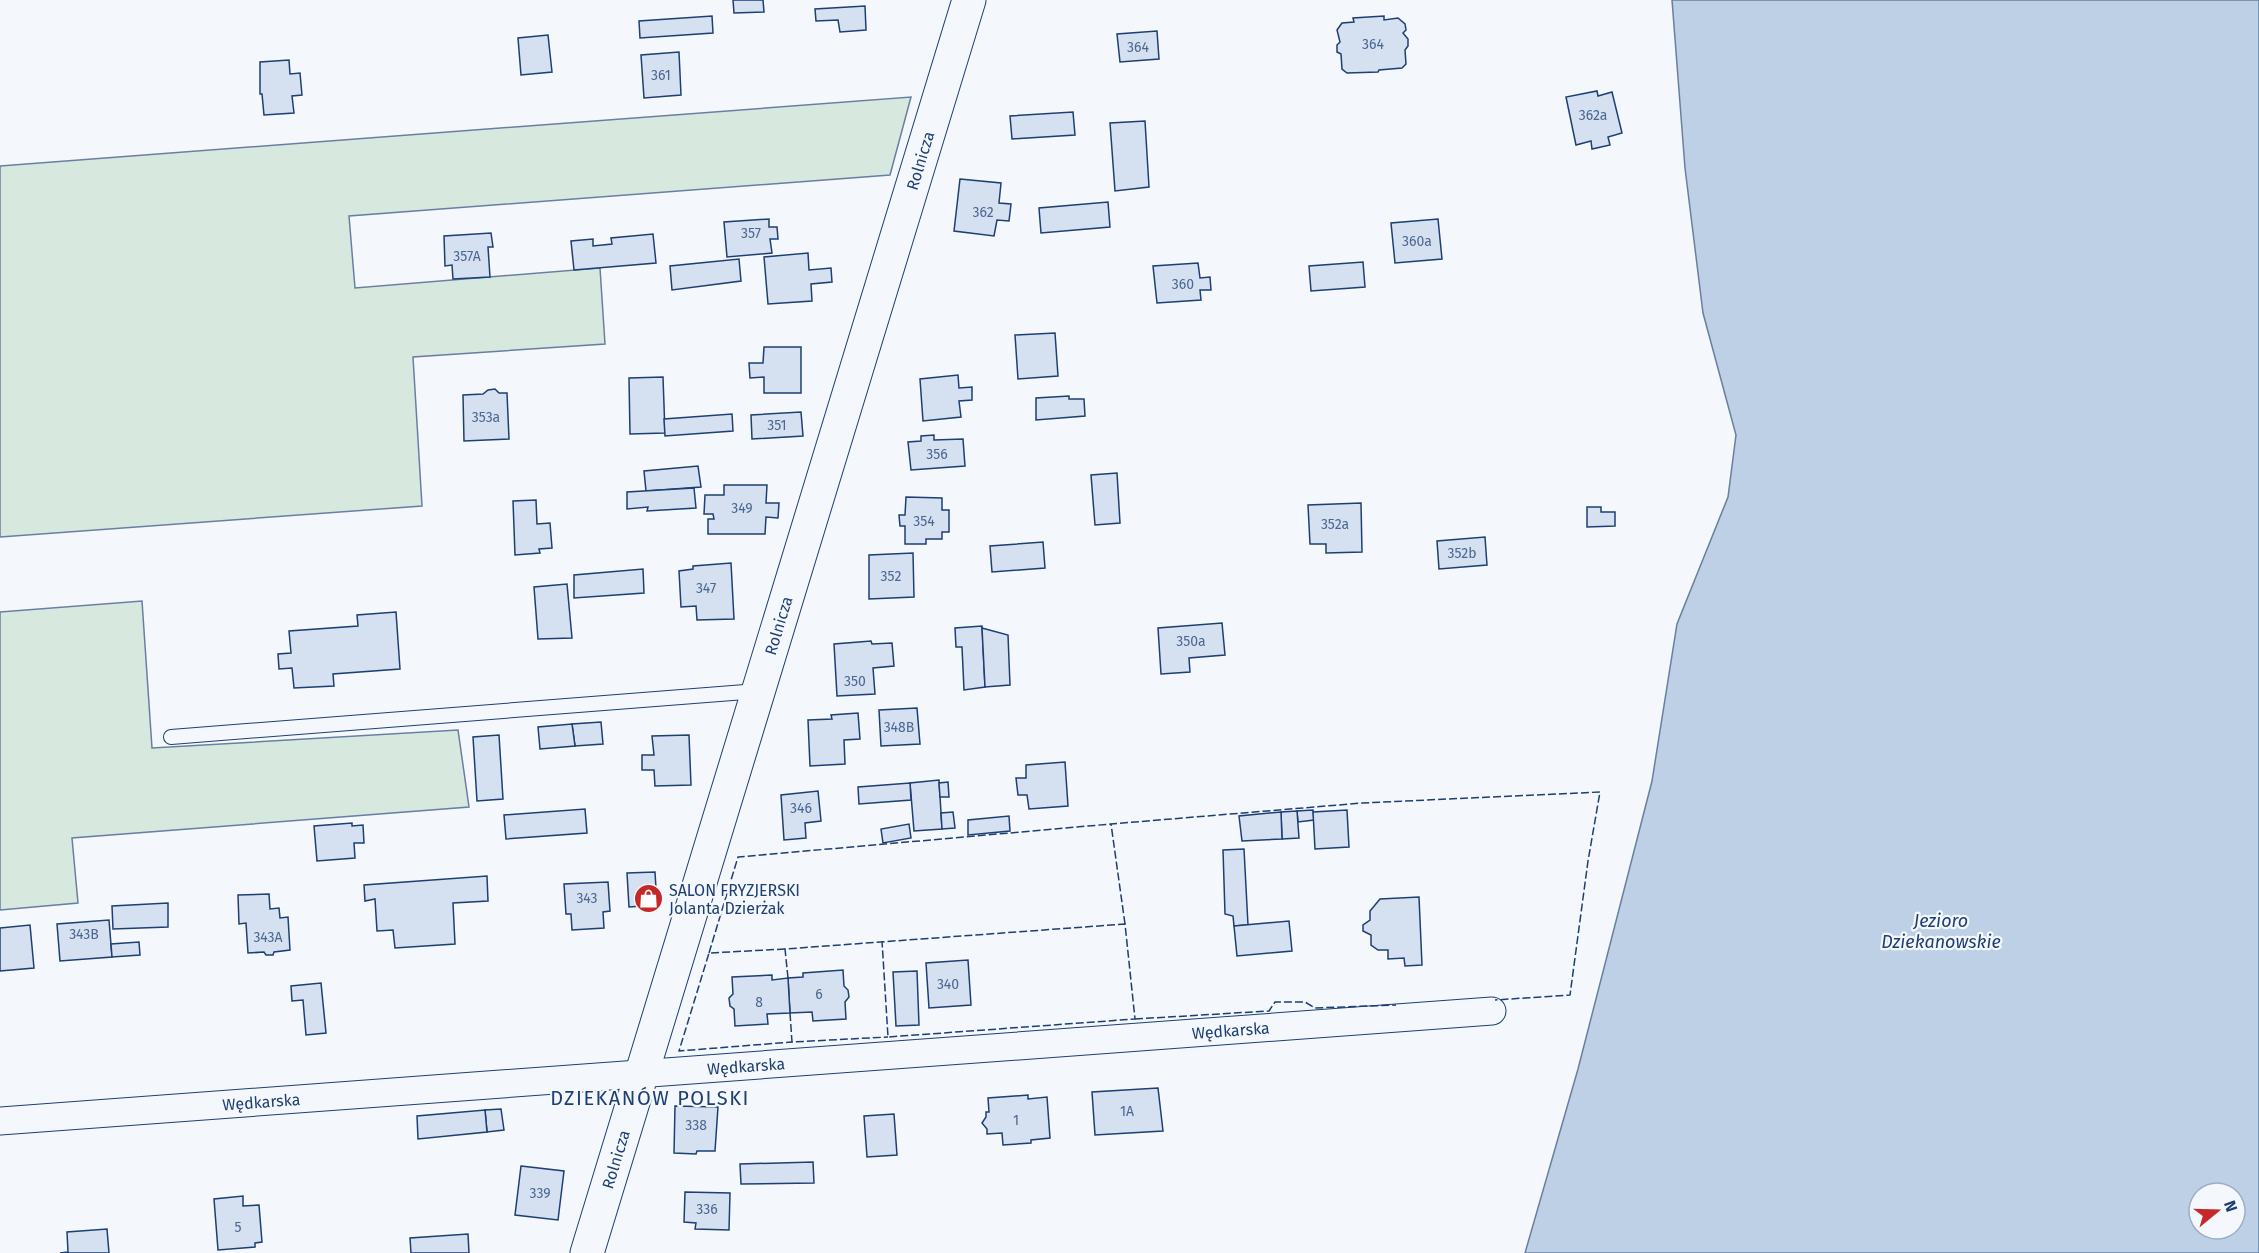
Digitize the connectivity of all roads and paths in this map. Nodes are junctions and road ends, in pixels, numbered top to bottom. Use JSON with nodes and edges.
{"nodes":[{"id":1,"x":969,"y":0,"type":"edge"},
{"id":2,"x":759,"y":692,"type":"junction"},
{"id":3,"x":171,"y":737,"type":"dead end"},
{"id":4,"x":1492,"y":1011,"type":"dead end"},
{"id":5,"x":643,"y":1073,"type":"junction"},
{"id":6,"x":0,"y":1121,"type":"edge"},
{"id":7,"x":587,"y":1253,"type":"edge"}],
"edges":[{"from":1,"to":2,"type":"street","name":"Rolnicza"},
{"from":2,"to":3,"type":"lane"},
{"from":2,"to":5,"type":"street","name":"Rolnicza"},
{"from":4,"to":5,"type":"street","name":"Wędkarska"},
{"from":5,"to":6,"type":"street","name":"Wędkarska"},
{"from":5,"to":7,"type":"street","name":"Rolnicza"}]}
